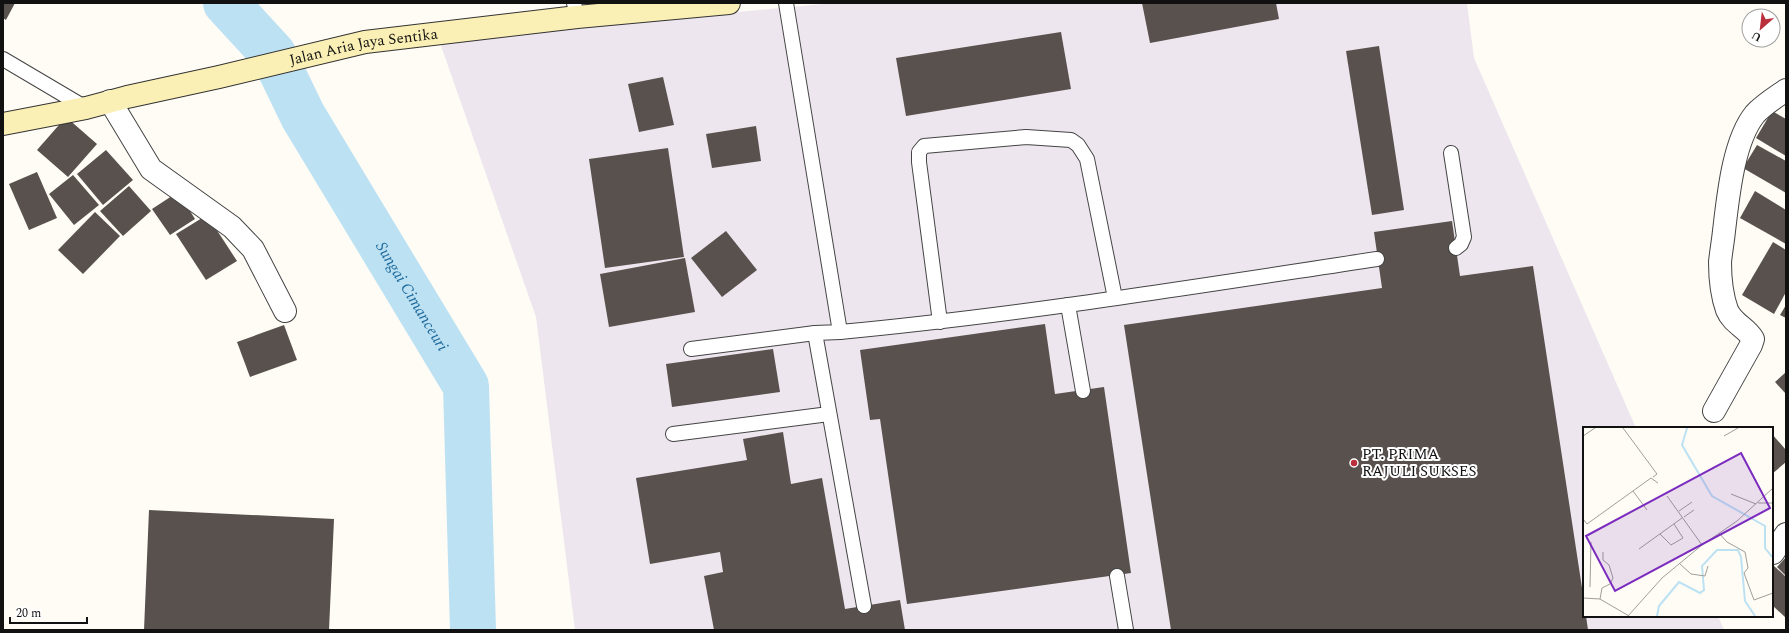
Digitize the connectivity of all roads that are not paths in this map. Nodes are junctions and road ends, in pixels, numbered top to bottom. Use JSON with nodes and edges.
{"nodes":[{"id":1,"x":729,"y":3,"type":"edge"},
{"id":2,"x":786,"y":3,"type":"edge"},
{"id":3,"x":575,"y":10,"type":"edge"},
{"id":4,"x":3,"y":59,"type":"edge"},
{"id":5,"x":1786,"y":90,"type":"edge"},
{"id":6,"x":110,"y":101,"type":"junction"},
{"id":7,"x":86,"y":108,"type":"junction"},
{"id":8,"x":3,"y":124,"type":"edge"},
{"id":9,"x":1451,"y":153,"type":"dead end"},
{"id":10,"x":1456,"y":248,"type":"dead end"},
{"id":11,"x":1378,"y":259,"type":"dead end"},
{"id":12,"x":1115,"y":298,"type":"junction"},
{"id":13,"x":1068,"y":305,"type":"junction"},
{"id":14,"x":285,"y":311,"type":"dead end"},
{"id":15,"x":940,"y":322,"type":"junction"},
{"id":16,"x":840,"y":332,"type":"junction"},
{"id":17,"x":815,"y":333,"type":"junction"},
{"id":18,"x":691,"y":349,"type":"dead end"},
{"id":19,"x":1083,"y":391,"type":"dead end"},
{"id":20,"x":1714,"y":411,"type":"dead end"},
{"id":21,"x":829,"y":414,"type":"junction"},
{"id":22,"x":673,"y":434,"type":"dead end"},
{"id":23,"x":1786,"y":534,"type":"edge"},
{"id":24,"x":1773,"y":553,"type":"dead end"},
{"id":25,"x":1117,"y":576,"type":"dead end"},
{"id":26,"x":864,"y":606,"type":"dead end"},
{"id":27,"x":1126,"y":630,"type":"edge"}],
"edges":[{"from":1,"to":3,"type":"street","name":"Jalan Aria Jaya Sentika"},
{"from":2,"to":16,"type":"lane"},
{"from":3,"to":6,"type":"street","name":"Jalan Aria Jaya Sentika"},
{"from":4,"to":7,"type":"lane"},
{"from":5,"to":20,"type":"street"},
{"from":6,"to":7,"type":"street","name":"Jalan Aria Jaya Sentika"},
{"from":6,"to":14,"type":"street"},
{"from":7,"to":8,"type":"street","name":"Jalan Aria Jaya Sentika"},
{"from":9,"to":10,"type":"lane"},
{"from":11,"to":12,"type":"lane"},
{"from":12,"to":13,"type":"lane"},
{"from":12,"to":15,"type":"lane"},
{"from":13,"to":15,"type":"lane"},
{"from":13,"to":19,"type":"lane"},
{"from":15,"to":16,"type":"lane"},
{"from":16,"to":17,"type":"lane"},
{"from":17,"to":18,"type":"lane"},
{"from":17,"to":21,"type":"lane"},
{"from":21,"to":22,"type":"lane"},
{"from":21,"to":26,"type":"lane"},
{"from":23,"to":24,"type":"street"},
{"from":25,"to":27,"type":"lane"}]}
